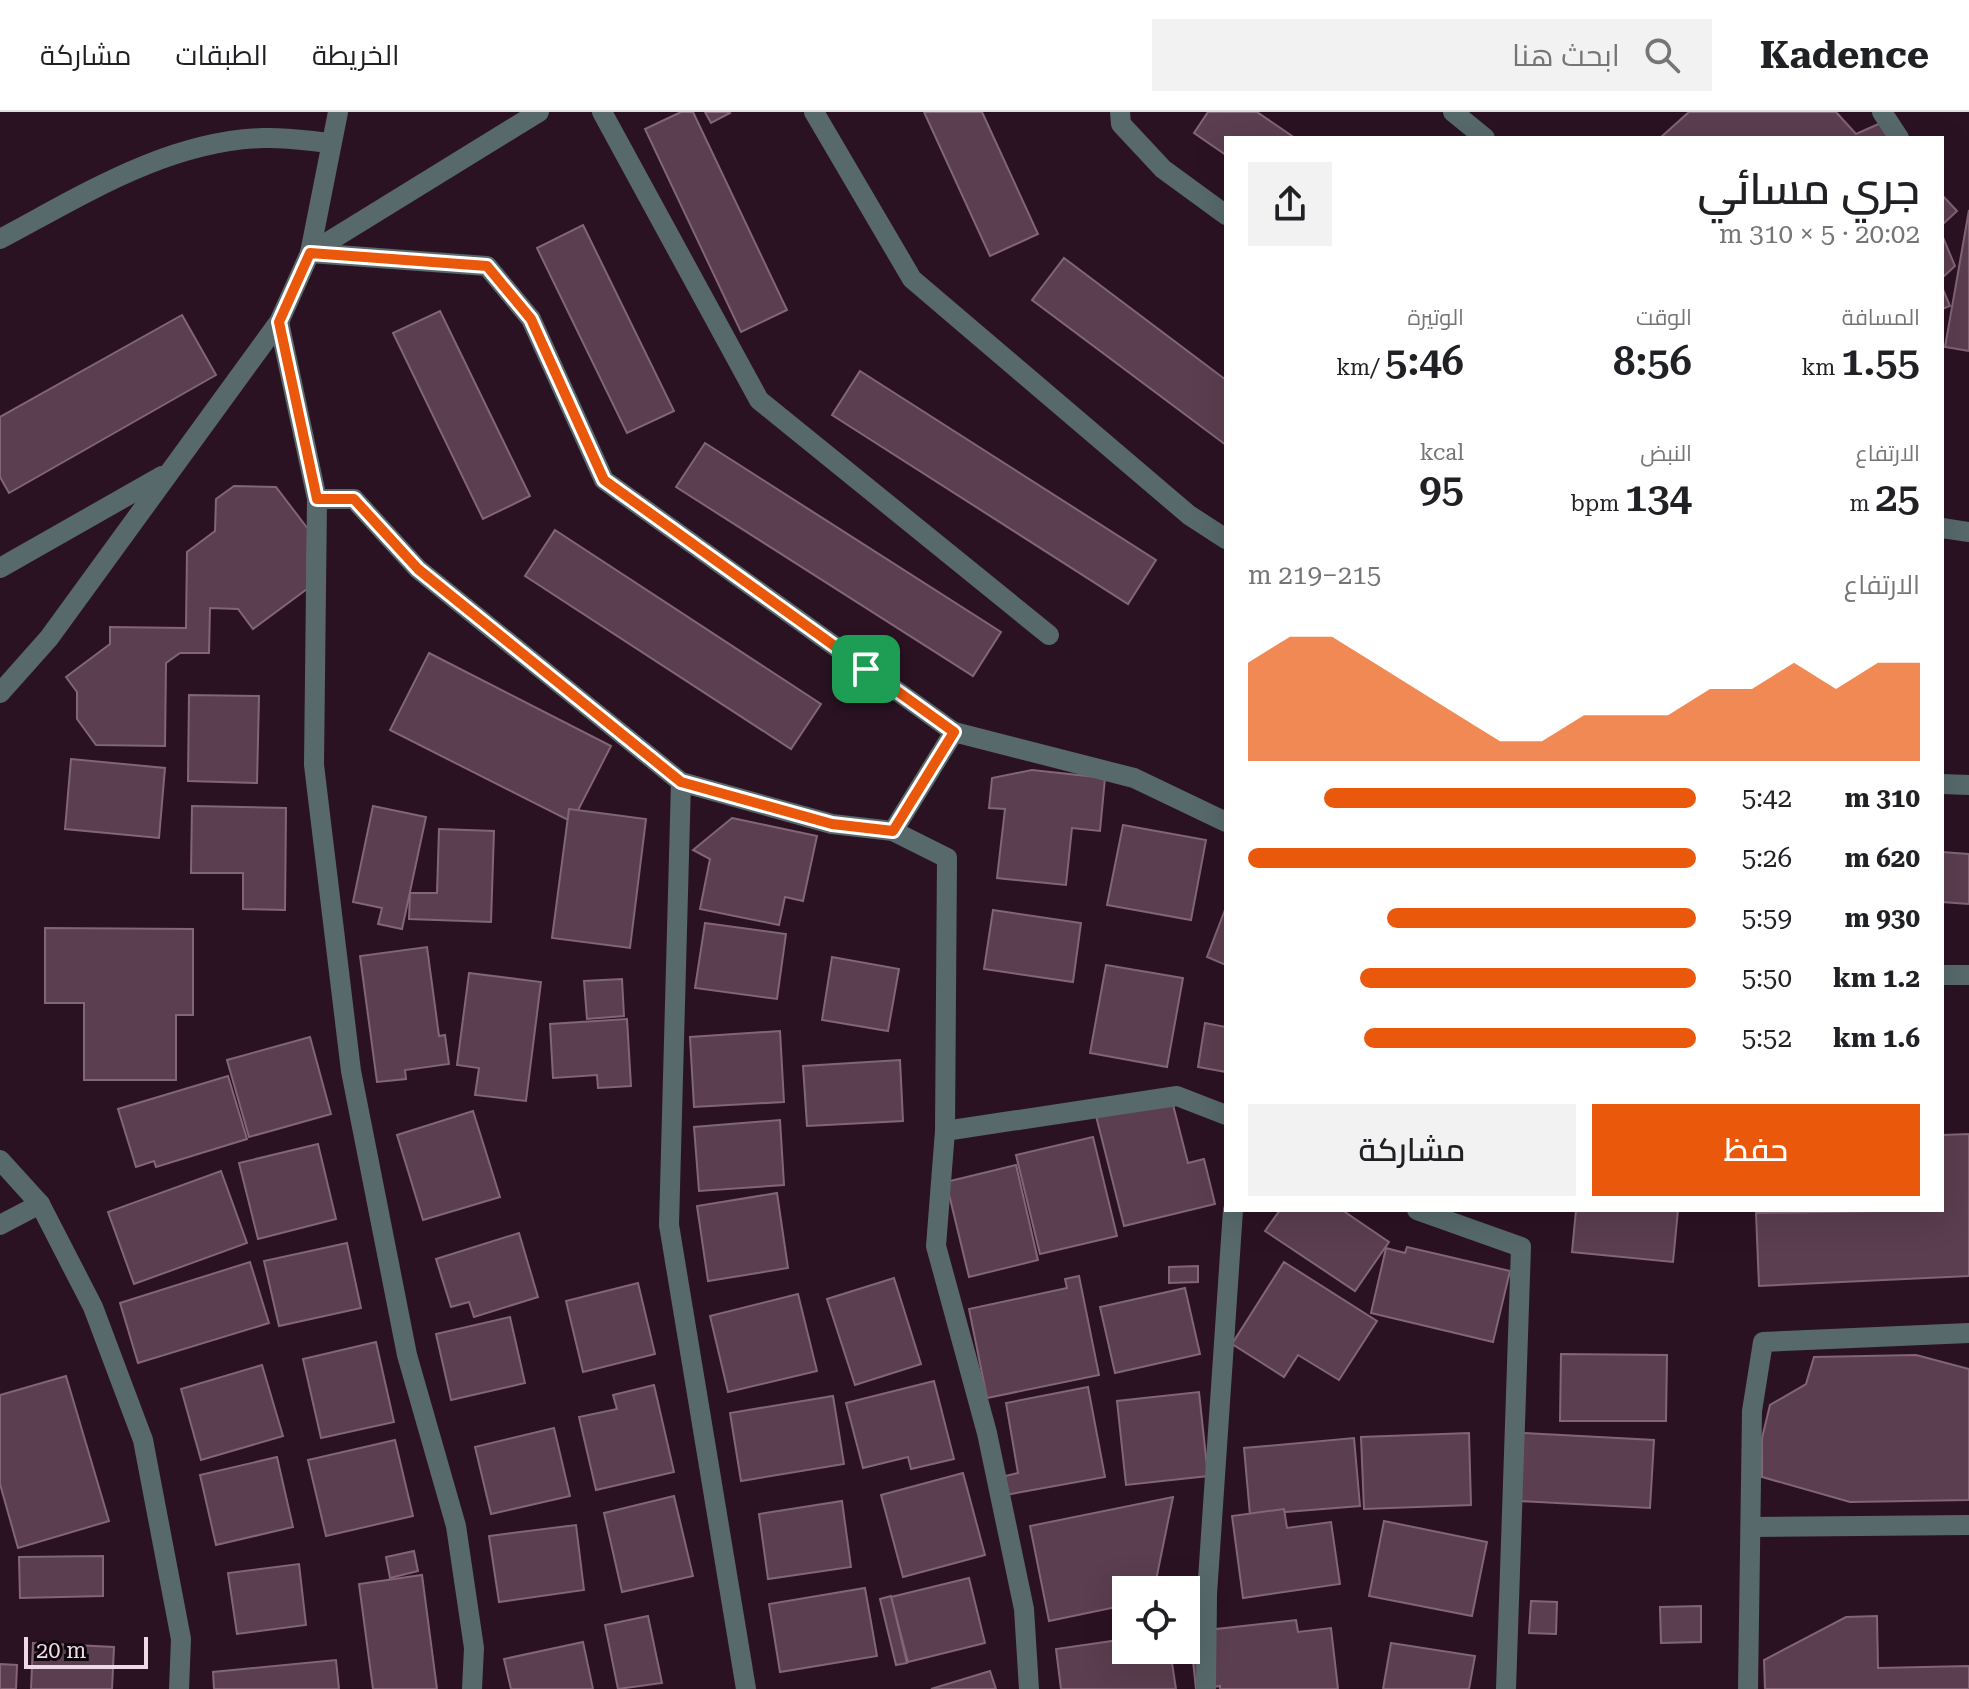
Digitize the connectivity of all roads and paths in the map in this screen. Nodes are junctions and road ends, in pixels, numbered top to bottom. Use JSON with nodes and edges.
{"nodes":[{"id":1,"x":338,"y":112,"type":"edge"},
{"id":2,"x":539,"y":112,"type":"edge"},
{"id":3,"x":602,"y":112,"type":"edge"},
{"id":4,"x":814,"y":112,"type":"edge"},
{"id":5,"x":1120,"y":112,"type":"edge"},
{"id":6,"x":1453,"y":112,"type":"edge"},
{"id":7,"x":1882,"y":112,"type":"edge"},
{"id":8,"x":1483,"y":136,"type":"edge"},
{"id":9,"x":1898,"y":136,"type":"edge"},
{"id":10,"x":331,"y":143,"type":"junction"},
{"id":11,"x":1224,"y":214,"type":"edge"},
{"id":12,"x":0,"y":239,"type":"edge"},
{"id":13,"x":310,"y":253,"type":"junction"},
{"id":14,"x":279,"y":322,"type":"junction"},
{"id":15,"x":169,"y":472,"type":"junction"},
{"id":16,"x":317,"y":499,"type":"junction"},
{"id":17,"x":1944,"y":528,"type":"edge"},
{"id":18,"x":1969,"y":532,"type":"edge"},
{"id":19,"x":1224,"y":538,"type":"edge"},
{"id":20,"x":0,"y":568,"type":"edge"},
{"id":21,"x":1049,"y":635,"type":"dead end"},
{"id":22,"x":0,"y":693,"type":"edge"},
{"id":23,"x":954,"y":732,"type":"junction"},
{"id":24,"x":681,"y":782,"type":"junction"},
{"id":25,"x":1944,"y":784,"type":"edge"},
{"id":26,"x":1969,"y":785,"type":"edge"},
{"id":27,"x":1224,"y":821,"type":"edge"},
{"id":28,"x":893,"y":831,"type":"junction"},
{"id":29,"x":1944,"y":975,"type":"edge"},
{"id":30,"x":1969,"y":975,"type":"edge"},
{"id":31,"x":1224,"y":1114,"type":"edge"},
{"id":32,"x":945,"y":1131,"type":"junction"},
{"id":33,"x":0,"y":1160,"type":"edge"},
{"id":34,"x":40,"y":1204,"type":"junction"},
{"id":35,"x":1233,"y":1212,"type":"edge"},
{"id":36,"x":1423,"y":1212,"type":"edge"},
{"id":37,"x":0,"y":1225,"type":"edge"},
{"id":38,"x":1969,"y":1333,"type":"edge"},
{"id":39,"x":1969,"y":1525,"type":"edge"},
{"id":40,"x":1752,"y":1527,"type":"junction"},
{"id":41,"x":179,"y":1689,"type":"edge"},
{"id":42,"x":472,"y":1689,"type":"edge"},
{"id":43,"x":746,"y":1689,"type":"edge"},
{"id":44,"x":1029,"y":1689,"type":"edge"},
{"id":45,"x":1206,"y":1689,"type":"edge"},
{"id":46,"x":1506,"y":1689,"type":"edge"},
{"id":47,"x":1748,"y":1689,"type":"edge"}],
"edges":[{"from":1,"to":10,"type":"street"},
{"from":2,"to":13,"type":"street"},
{"from":3,"to":21,"type":"street"},
{"from":4,"to":19,"type":"street"},
{"from":5,"to":11,"type":"street"},
{"from":6,"to":8,"type":"street"},
{"from":7,"to":9,"type":"street"},
{"from":10,"to":12,"type":"street"},
{"from":10,"to":13,"type":"street"},
{"from":13,"to":14,"type":"street"},
{"from":13,"to":23,"type":"street"},
{"from":14,"to":15,"type":"street"},
{"from":14,"to":16,"type":"street"},
{"from":15,"to":20,"type":"street"},
{"from":15,"to":22,"type":"street"},
{"from":16,"to":24,"type":"street"},
{"from":16,"to":42,"type":"street"},
{"from":17,"to":18,"type":"street"},
{"from":23,"to":27,"type":"street"},
{"from":23,"to":28,"type":"street"},
{"from":24,"to":28,"type":"street"},
{"from":24,"to":43,"type":"street"},
{"from":25,"to":26,"type":"street"},
{"from":28,"to":32,"type":"street"},
{"from":29,"to":30,"type":"street"},
{"from":31,"to":32,"type":"street"},
{"from":32,"to":44,"type":"street"},
{"from":33,"to":34,"type":"street"},
{"from":34,"to":37,"type":"street"},
{"from":34,"to":41,"type":"street"},
{"from":35,"to":45,"type":"street"},
{"from":36,"to":46,"type":"street"},
{"from":38,"to":40,"type":"street"},
{"from":39,"to":40,"type":"street"},
{"from":40,"to":47,"type":"street"}]}
